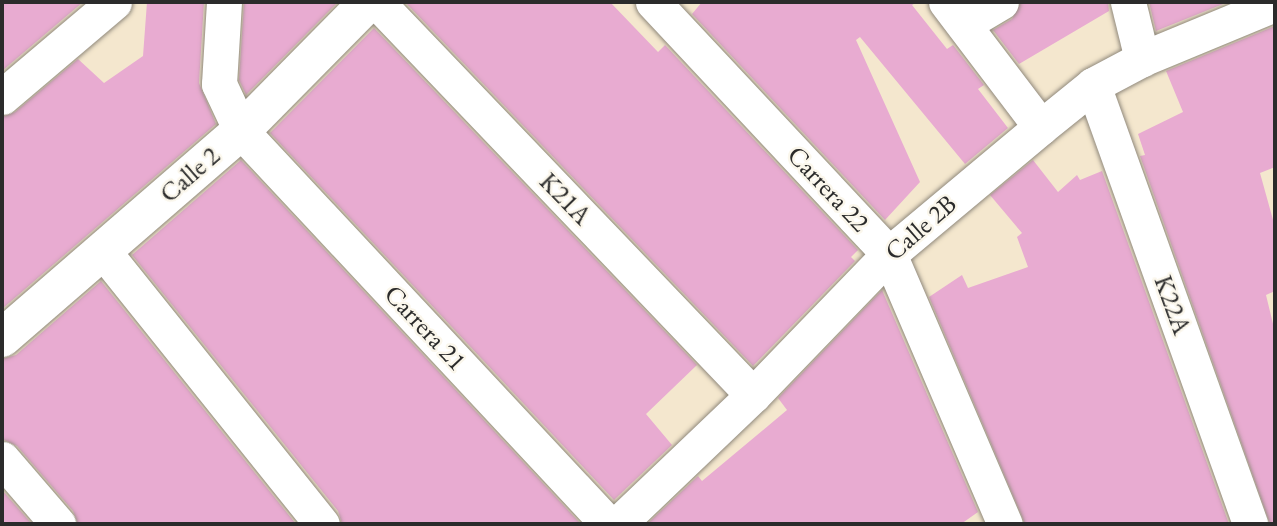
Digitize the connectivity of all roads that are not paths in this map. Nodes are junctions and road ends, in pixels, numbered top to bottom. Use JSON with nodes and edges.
{"nodes":[{"id":1,"x":114,"y":2,"type":"edge"},
{"id":2,"x":224,"y":2,"type":"edge"},
{"id":3,"x":368,"y":2,"type":"edge"},
{"id":4,"x":377,"y":2,"type":"edge"},
{"id":5,"x":653,"y":2,"type":"edge"},
{"id":6,"x":1000,"y":2,"type":"edge"},
{"id":7,"x":1128,"y":2,"type":"edge"},
{"id":8,"x":1275,"y":4,"type":"edge"},
{"id":9,"x":955,"y":13,"type":"edge"},
{"id":10,"x":1142,"y":59,"type":"junction"},
{"id":11,"x":1093,"y":85,"type":"junction"},
{"id":12,"x":2,"y":96,"type":"edge"},
{"id":13,"x":1041,"y":127,"type":"junction"},
{"id":14,"x":241,"y":131,"type":"junction"},
{"id":15,"x":103,"y":251,"type":"junction"},
{"id":16,"x":889,"y":254,"type":"junction"},
{"id":17,"x":2,"y":338,"type":"edge"},
{"id":18,"x":753,"y":395,"type":"junction"},
{"id":19,"x":2,"y":459,"type":"edge"},
{"id":20,"x":1001,"y":522,"type":"edge"},
{"id":21,"x":58,"y":524,"type":"edge"},
{"id":22,"x":323,"y":524,"type":"edge"},
{"id":23,"x":608,"y":524,"type":"edge"},
{"id":24,"x":618,"y":524,"type":"edge"},
{"id":25,"x":1250,"y":524,"type":"edge"}],
"edges":[{"from":1,"to":12,"type":"street"},
{"from":2,"to":14,"type":"street","name":"Carrera 21"},
{"from":3,"to":14,"type":"street","name":"Calle 2"},
{"from":4,"to":18,"type":"street","name":"K21A"},
{"from":5,"to":16,"type":"street","name":"Carrera 22"},
{"from":6,"to":9,"type":"street"},
{"from":7,"to":10,"type":"street"},
{"from":8,"to":10,"type":"street","name":"Calle 2B"},
{"from":9,"to":13,"type":"street"},
{"from":10,"to":11,"type":"street","name":"Calle 2B"},
{"from":11,"to":13,"type":"street","name":"Calle 2B"},
{"from":11,"to":25,"type":"street","name":"K22A"},
{"from":13,"to":16,"type":"street","name":"Calle 2B"},
{"from":14,"to":15,"type":"street","name":"Calle 2"},
{"from":14,"to":23,"type":"street","name":"Carrera 21"},
{"from":15,"to":17,"type":"street","name":"Calle 2"},
{"from":15,"to":22,"type":"street"},
{"from":16,"to":18,"type":"street","name":"Calle 2B"},
{"from":16,"to":20,"type":"street","name":"Carrera 22"},
{"from":18,"to":24,"type":"street","name":"Calle 2B"},
{"from":19,"to":21,"type":"street"}]}
